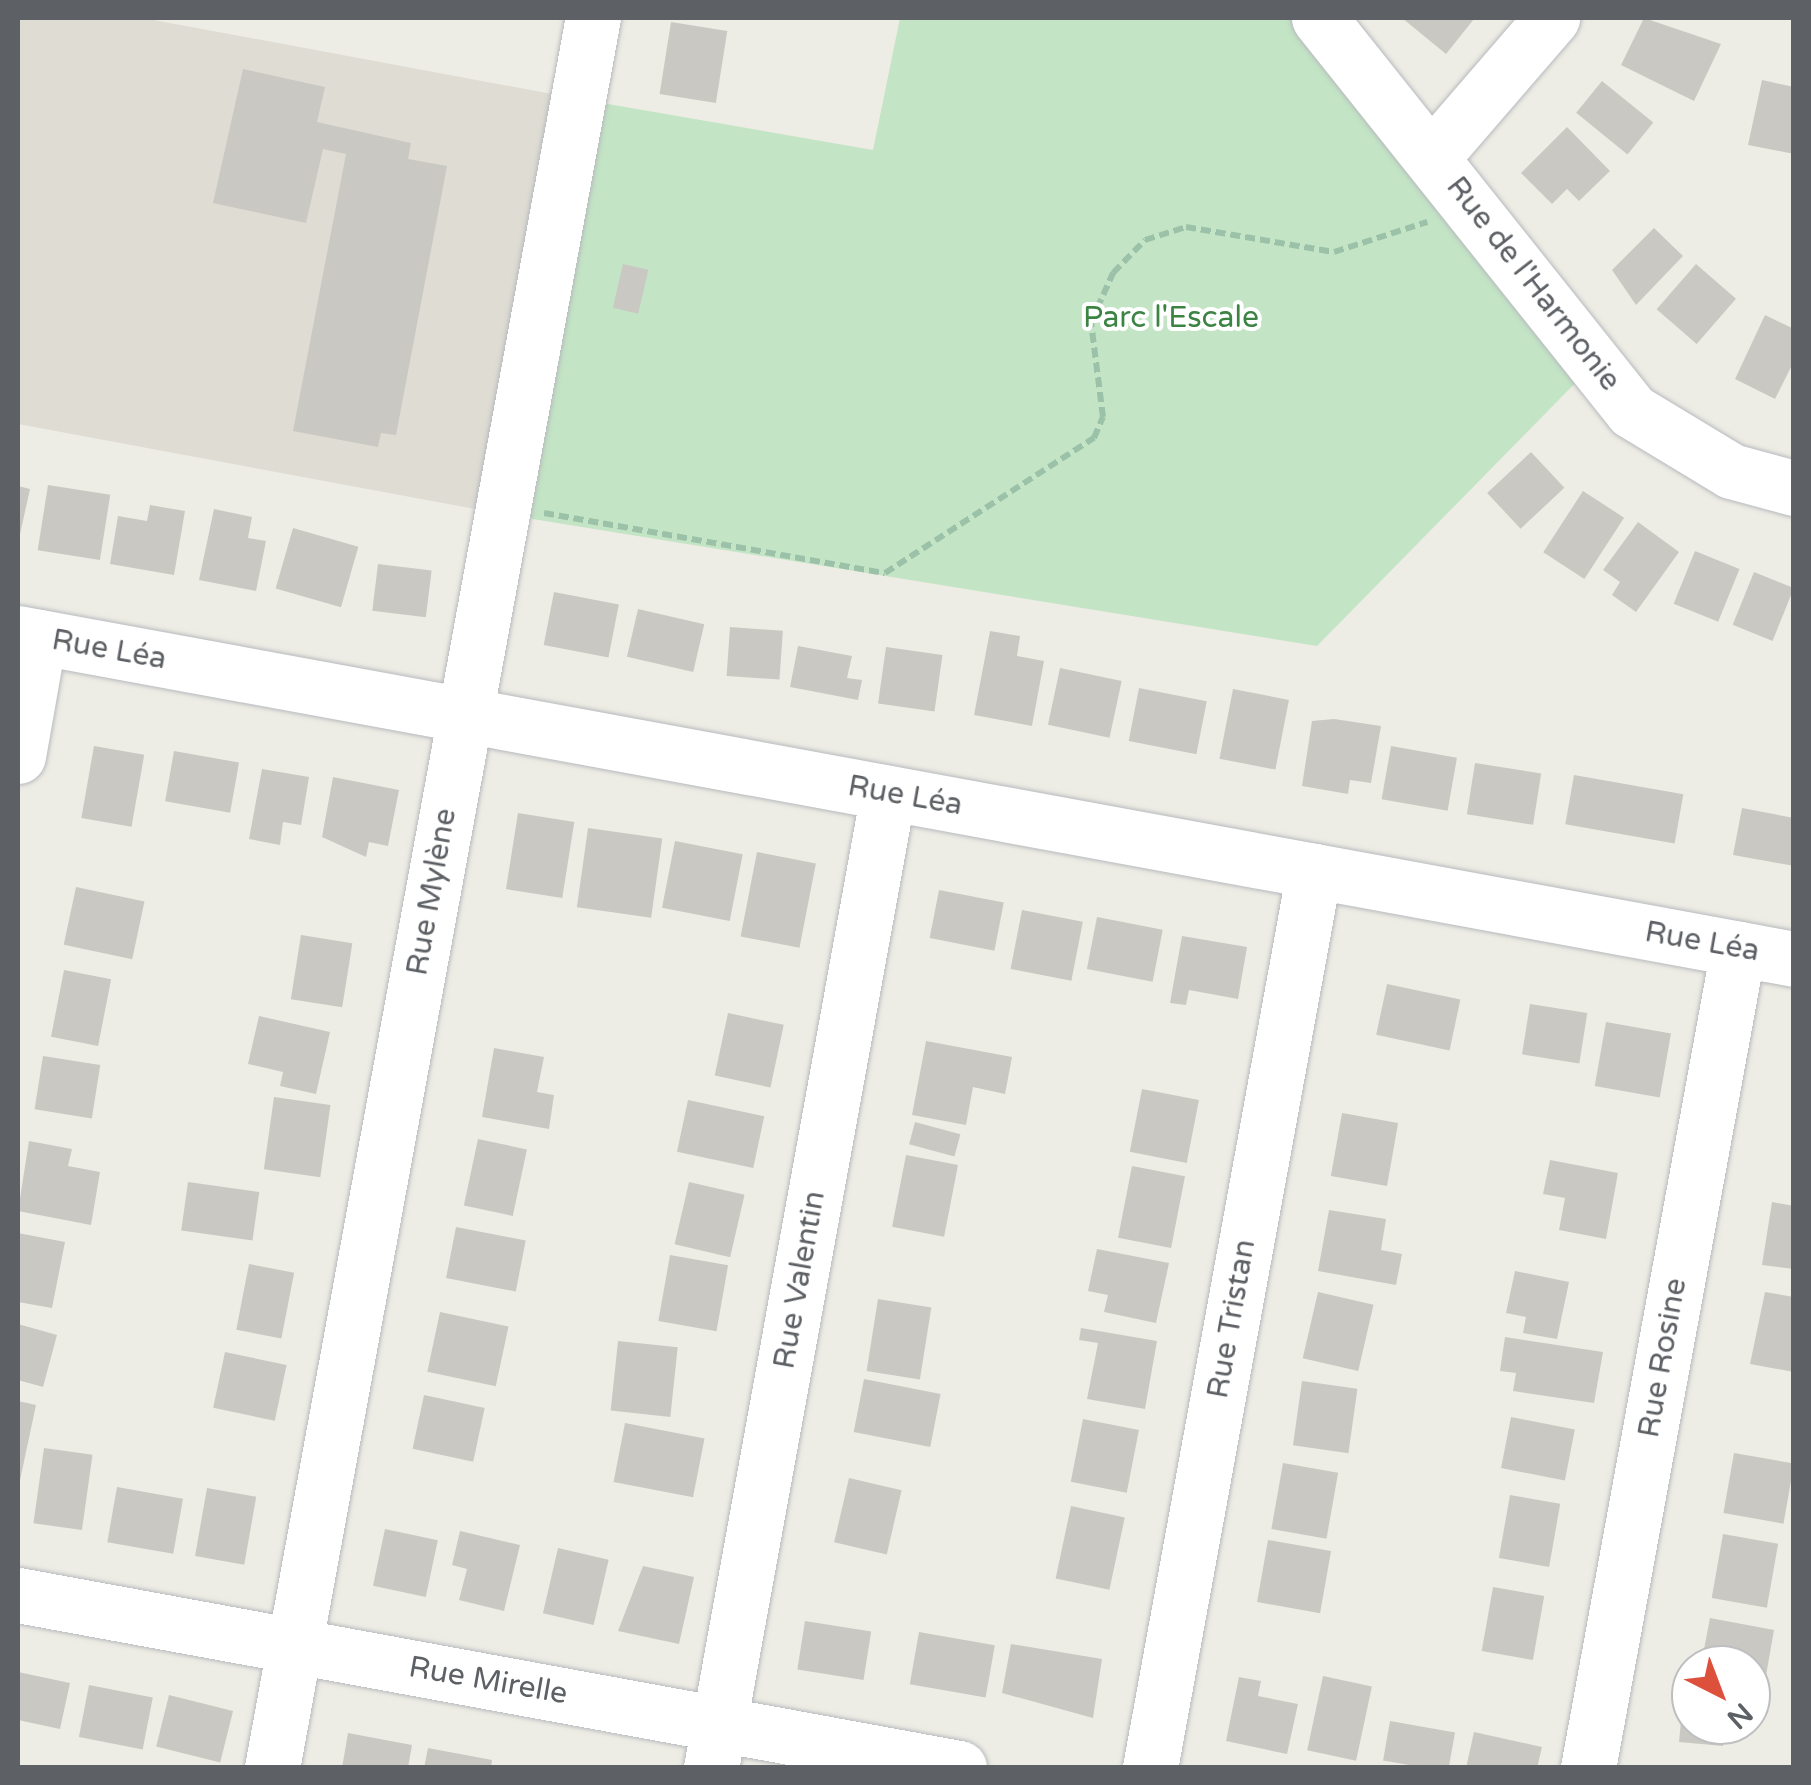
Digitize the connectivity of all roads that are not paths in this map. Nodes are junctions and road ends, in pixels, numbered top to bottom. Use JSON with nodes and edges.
{"nodes":[{"id":1,"x":594,"y":18,"type":"edge"},
{"id":2,"x":1319,"y":18,"type":"edge"},
{"id":3,"x":1552,"y":18,"type":"edge"},
{"id":4,"x":1447,"y":175,"type":"junction"},
{"id":5,"x":1794,"y":488,"type":"edge"},
{"id":6,"x":28,"y":635,"type":"edge"},
{"id":7,"x":465,"y":715,"type":"junction"},
{"id":8,"x":18,"y":756,"type":"edge"},
{"id":9,"x":888,"y":793,"type":"junction"},
{"id":10,"x":1314,"y":871,"type":"junction"},
{"id":11,"x":1738,"y":949,"type":"junction"},
{"id":12,"x":1794,"y":959,"type":"edge"},
{"id":13,"x":18,"y":1595,"type":"edge"},
{"id":14,"x":294,"y":1646,"type":"junction"},
{"id":15,"x":715,"y":1746,"type":"edge"},
{"id":16,"x":272,"y":1768,"type":"edge"},
{"id":17,"x":959,"y":1768,"type":"edge"},
{"id":18,"x":1150,"y":1768,"type":"edge"},
{"id":19,"x":1588,"y":1768,"type":"edge"}],
"edges":[{"from":1,"to":7,"type":"street","name":"Rue Mylène"},
{"from":2,"to":4,"type":"street","name":"Rue de l'Harmonie"},
{"from":3,"to":4,"type":"street"},
{"from":4,"to":5,"type":"street","name":"Rue de l'Harmonie"},
{"from":6,"to":7,"type":"street","name":"Rue Léa"},
{"from":6,"to":8,"type":"street"},
{"from":7,"to":9,"type":"street","name":"Rue Léa"},
{"from":7,"to":14,"type":"street","name":"Rue Mylène"},
{"from":9,"to":10,"type":"street","name":"Rue Léa"},
{"from":9,"to":15,"type":"street","name":"Rue Valentin"},
{"from":10,"to":11,"type":"street","name":"Rue Léa"},
{"from":10,"to":18,"type":"street","name":"Rue Tristan"},
{"from":11,"to":12,"type":"street","name":"Rue Léa"},
{"from":11,"to":19,"type":"street","name":"Rue Rosine"},
{"from":13,"to":14,"type":"street","name":"Rue Mirelle"},
{"from":14,"to":15,"type":"street","name":"Rue Mirelle"},
{"from":14,"to":16,"type":"street","name":"Rue Mylène"},
{"from":15,"to":17,"type":"street","name":"Rue Mirelle"}]}
